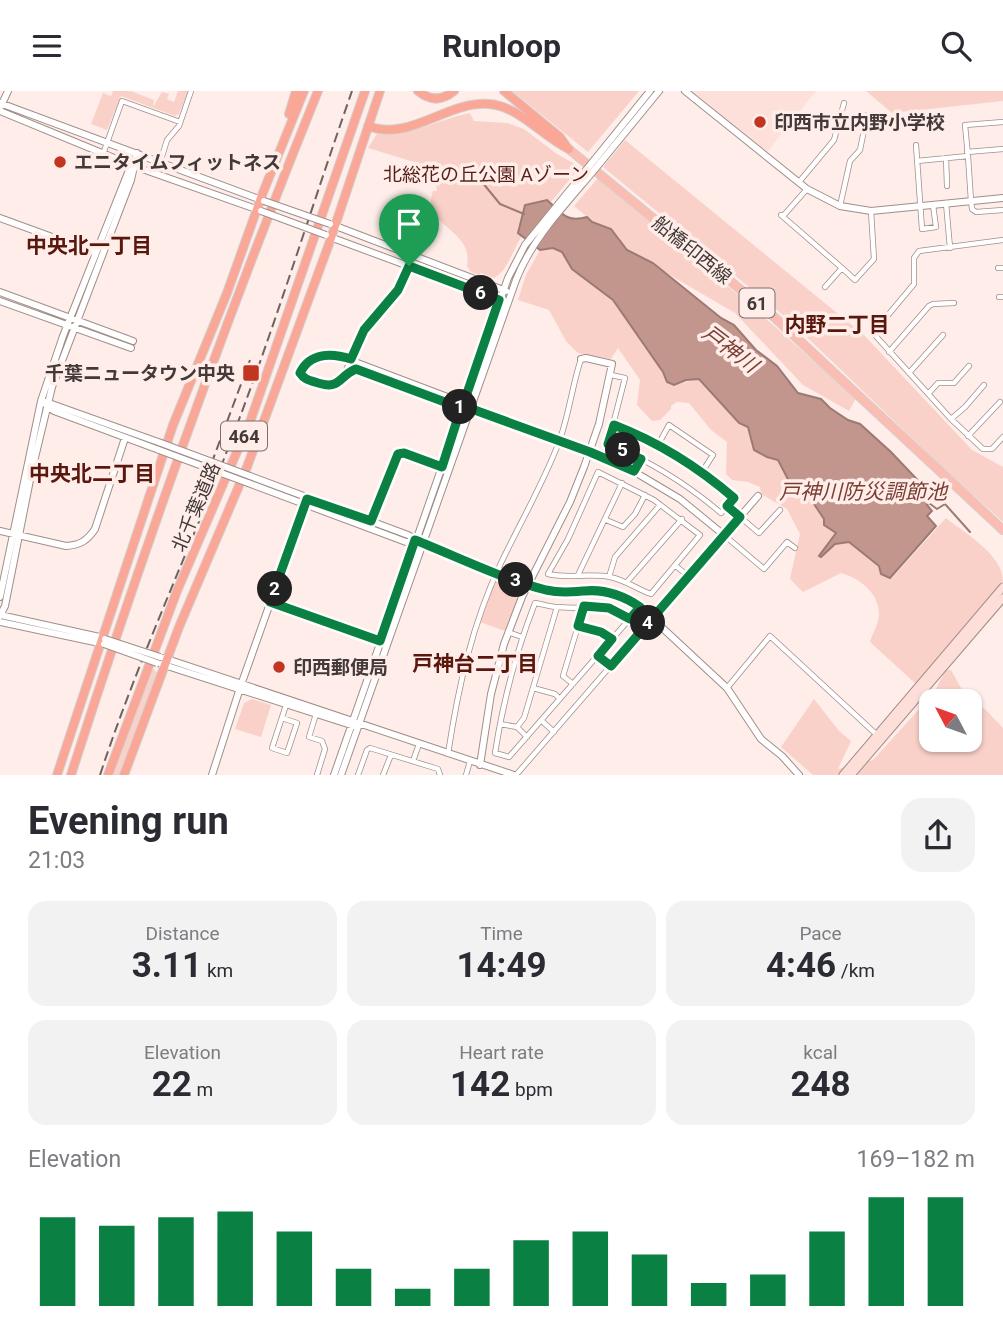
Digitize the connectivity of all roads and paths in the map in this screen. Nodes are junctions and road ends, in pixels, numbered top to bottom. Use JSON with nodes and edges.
{"nodes":[{"id":1,"x":8,"y":91,"type":"edge"},
{"id":2,"x":191,"y":91,"type":"edge"},
{"id":3,"x":296,"y":91,"type":"edge"},
{"id":4,"x":304,"y":91,"type":"edge"},
{"id":5,"x":318,"y":91,"type":"edge"},
{"id":6,"x":365,"y":91,"type":"edge"},
{"id":7,"x":380,"y":91,"type":"edge"},
{"id":8,"x":418,"y":91,"type":"edge"},
{"id":9,"x":454,"y":91,"type":"edge"},
{"id":10,"x":498,"y":91,"type":"edge"},
{"id":11,"x":504,"y":91,"type":"edge"},
{"id":12,"x":650,"y":91,"type":"edge"},
{"id":13,"x":659,"y":91,"type":"edge"},
{"id":14,"x":685,"y":91,"type":"edge"},
{"id":15,"x":844,"y":103,"type":"dead end"},
{"id":16,"x":0,"y":106,"type":"edge"},
{"id":17,"x":867,"y":115,"type":"dead end"},
{"id":18,"x":180,"y":122,"type":"junction"},
{"id":19,"x":1003,"y":123,"type":"edge"},
{"id":20,"x":368,"y":126,"type":"junction"},
{"id":21,"x":107,"y":143,"type":"junction"},
{"id":22,"x":916,"y":145,"type":"dead end"},
{"id":23,"x":569,"y":149,"type":"junction"},
{"id":24,"x":1003,"y":149,"type":"edge"},
{"id":25,"x":137,"y":153,"type":"junction"},
{"id":26,"x":103,"y":154,"type":"junction"},
{"id":27,"x":967,"y":154,"type":"junction"},
{"id":28,"x":946,"y":158,"type":"junction"},
{"id":29,"x":275,"y":160,"type":"junction"},
{"id":30,"x":598,"y":161,"type":"junction"},
{"id":31,"x":916,"y":161,"type":"junction"},
{"id":32,"x":160,"y":163,"type":"junction"},
{"id":33,"x":133,"y":165,"type":"junction"},
{"id":34,"x":799,"y":182,"type":"junction"},
{"id":35,"x":947,"y":186,"type":"dead end"},
{"id":36,"x":807,"y":188,"type":"junction"},
{"id":37,"x":1003,"y":198,"type":"edge"},
{"id":38,"x":262,"y":200,"type":"junction"},
{"id":39,"x":971,"y":201,"type":"junction"},
{"id":40,"x":946,"y":203,"type":"junction"},
{"id":41,"x":933,"y":205,"type":"junction"},
{"id":42,"x":840,"y":206,"type":"junction"},
{"id":43,"x":919,"y":206,"type":"junction"},
{"id":44,"x":259,"y":210,"type":"junction"},
{"id":45,"x":1003,"y":210,"type":"edge"},
{"id":46,"x":871,"y":211,"type":"junction"},
{"id":47,"x":0,"y":218,"type":"edge"},
{"id":48,"x":333,"y":225,"type":"junction"},
{"id":49,"x":329,"y":237,"type":"junction"},
{"id":50,"x":1003,"y":240,"type":"edge"},
{"id":51,"x":950,"y":248,"type":"junction"},
{"id":52,"x":96,"y":254,"type":"junction"},
{"id":53,"x":413,"y":256,"type":"junction"},
{"id":54,"x":409,"y":266,"type":"junction"},
{"id":55,"x":842,"y":268,"type":"junction"},
{"id":56,"x":512,"y":279,"type":"junction"},
{"id":57,"x":825,"y":287,"type":"dead end"},
{"id":58,"x":503,"y":290,"type":"junction"},
{"id":59,"x":0,"y":292,"type":"edge"},
{"id":60,"x":511,"y":293,"type":"junction"},
{"id":61,"x":499,"y":300,"type":"junction"},
{"id":62,"x":0,"y":301,"type":"edge"},
{"id":63,"x":508,"y":303,"type":"junction"},
{"id":64,"x":954,"y":303,"type":"dead end"},
{"id":65,"x":72,"y":323,"type":"junction"},
{"id":66,"x":943,"y":335,"type":"dead end"},
{"id":67,"x":132,"y":345,"type":"dead end"},
{"id":68,"x":889,"y":352,"type":"junction"},
{"id":69,"x":351,"y":359,"type":"junction"},
{"id":70,"x":581,"y":359,"type":"joint"},
{"id":71,"x":968,"y":366,"type":"dead end"},
{"id":72,"x":356,"y":369,"type":"junction"},
{"id":73,"x":909,"y":373,"type":"junction"},
{"id":74,"x":611,"y":375,"type":"junction"},
{"id":75,"x":344,"y":378,"type":"junction"},
{"id":76,"x":984,"y":385,"type":"dead end"},
{"id":77,"x":929,"y":393,"type":"junction"},
{"id":78,"x":1000,"y":402,"type":"dead end"},
{"id":79,"x":45,"y":403,"type":"junction"},
{"id":80,"x":465,"y":406,"type":"junction"},
{"id":81,"x":951,"y":419,"type":"junction"},
{"id":82,"x":614,"y":425,"type":"junction"},
{"id":83,"x":968,"y":436,"type":"junction"},
{"id":84,"x":1003,"y":437,"type":"edge"},
{"id":85,"x":125,"y":438,"type":"junction"},
{"id":86,"x":559,"y":441,"type":"junction"},
{"id":87,"x":658,"y":445,"type":"junction"},
{"id":88,"x":160,"y":447,"type":"junction"},
{"id":89,"x":590,"y":452,"type":"junction"},
{"id":90,"x":641,"y":459,"type":"junction"},
{"id":91,"x":442,"y":467,"type":"junction"},
{"id":92,"x":634,"y":471,"type":"junction"},
{"id":93,"x":702,"y":472,"type":"junction"},
{"id":94,"x":622,"y":483,"type":"junction"},
{"id":95,"x":645,"y":495,"type":"junction"},
{"id":96,"x":758,"y":496,"type":"dead end"},
{"id":97,"x":306,"y":501,"type":"junction"},
{"id":98,"x":570,"y":502,"type":"junction"},
{"id":99,"x":660,"y":505,"type":"junction"},
{"id":100,"x":727,"y":506,"type":"junction"},
{"id":101,"x":582,"y":507,"type":"junction"},
{"id":102,"x":780,"y":510,"type":"dead end"},
{"id":103,"x":740,"y":517,"type":"junction"},
{"id":104,"x":682,"y":519,"type":"junction"},
{"id":105,"x":606,"y":520,"type":"junction"},
{"id":106,"x":371,"y":521,"type":"junction"},
{"id":107,"x":1003,"y":530,"type":"edge"},
{"id":108,"x":0,"y":531,"type":"edge"},
{"id":109,"x":15,"y":535,"type":"junction"},
{"id":110,"x":724,"y":535,"type":"junction"},
{"id":111,"x":419,"y":542,"type":"junction"},
{"id":112,"x":795,"y":548,"type":"dead end"},
{"id":113,"x":675,"y":565,"type":"junction"},
{"id":114,"x":497,"y":572,"type":"junction"},
{"id":115,"x":577,"y":576,"type":"junction"},
{"id":116,"x":688,"y":576,"type":"junction"},
{"id":117,"x":609,"y":577,"type":"junction"},
{"id":118,"x":627,"y":582,"type":"junction"},
{"id":119,"x":528,"y":584,"type":"junction"},
{"id":120,"x":1003,"y":587,"type":"edge"},
{"id":121,"x":0,"y":597,"type":"edge"},
{"id":122,"x":1003,"y":598,"type":"edge"},
{"id":123,"x":270,"y":602,"type":"junction"},
{"id":124,"x":584,"y":606,"type":"junction"},
{"id":125,"x":557,"y":607,"type":"junction"},
{"id":126,"x":640,"y":607,"type":"junction"},
{"id":127,"x":0,"y":615,"type":"edge"},
{"id":128,"x":653,"y":617,"type":"junction"},
{"id":129,"x":630,"y":619,"type":"junction"},
{"id":130,"x":0,"y":622,"type":"edge"},
{"id":131,"x":578,"y":626,"type":"junction"},
{"id":132,"x":509,"y":632,"type":"junction"},
{"id":133,"x":522,"y":636,"type":"junction"},
{"id":134,"x":612,"y":639,"type":"junction"},
{"id":135,"x":103,"y":641,"type":"junction"},
{"id":136,"x":380,"y":641,"type":"junction"},
{"id":137,"x":598,"y":656,"type":"junction"},
{"id":138,"x":162,"y":661,"type":"junction"},
{"id":139,"x":611,"y":666,"type":"junction"},
{"id":140,"x":573,"y":684,"type":"junction"},
{"id":141,"x":240,"y":687,"type":"junction"},
{"id":142,"x":533,"y":688,"type":"junction"},
{"id":143,"x":727,"y":688,"type":"junction"},
{"id":144,"x":491,"y":694,"type":"junction"},
{"id":145,"x":504,"y":697,"type":"junction"},
{"id":146,"x":560,"y":699,"type":"junction"},
{"id":147,"x":286,"y":705,"type":"junction"},
{"id":148,"x":316,"y":714,"type":"junction"},
{"id":149,"x":282,"y":718,"type":"junction"},
{"id":150,"x":541,"y":720,"type":"junction"},
{"id":151,"x":354,"y":724,"type":"junction"},
{"id":152,"x":500,"y":724,"type":"junction"},
{"id":153,"x":517,"y":727,"type":"junction"},
{"id":154,"x":554,"y":732,"type":"junction"},
{"id":155,"x":877,"y":735,"type":"junction"},
{"id":156,"x":527,"y":737,"type":"junction"},
{"id":157,"x":419,"y":744,"type":"junction"},
{"id":158,"x":448,"y":754,"type":"junction"},
{"id":159,"x":391,"y":755,"type":"junction"},
{"id":160,"x":413,"y":761,"type":"junction"},
{"id":161,"x":470,"y":761,"type":"junction"},
{"id":162,"x":480,"y":765,"type":"junction"},
{"id":163,"x":57,"y":775,"type":"edge"},
{"id":164,"x":71,"y":775,"type":"edge"},
{"id":165,"x":108,"y":775,"type":"edge"},
{"id":166,"x":124,"y":775,"type":"edge"},
{"id":167,"x":212,"y":775,"type":"edge"},
{"id":168,"x":317,"y":775,"type":"edge"},
{"id":169,"x":334,"y":775,"type":"edge"},
{"id":170,"x":342,"y":775,"type":"edge"},
{"id":171,"x":358,"y":775,"type":"edge"},
{"id":172,"x":383,"y":775,"type":"edge"},
{"id":173,"x":440,"y":775,"type":"edge"},
{"id":174,"x":466,"y":775,"type":"edge"},
{"id":175,"x":515,"y":775,"type":"edge"},
{"id":176,"x":799,"y":775,"type":"edge"},
{"id":177,"x":842,"y":775,"type":"edge"},
{"id":178,"x":850,"y":775,"type":"edge"}],
"edges":[{"from":1,"to":16,"type":"street"},
{"from":2,"to":18,"type":"street"},
{"from":3,"to":29,"type":"highway"},
{"from":4,"to":29,"type":"highway"},
{"from":5,"to":164,"type":"highway","name":"北千葉道路"},
{"from":6,"to":165,"type":"highway","name":"北千葉道路","number":"464"},
{"from":7,"to":20,"type":"highway","name":"北千葉道路","number":"464"},
{"from":8,"to":9,"type":"highway"},
{"from":10,"to":23,"type":"main road","name":"船橋印西線","number":"61"},
{"from":11,"to":23,"type":"highway"},
{"from":12,"to":30,"type":"street"},
{"from":13,"to":30,"type":"street"},
{"from":14,"to":34,"type":"street"},
{"from":15,"to":34,"type":"street"},
{"from":16,"to":21,"type":"street"},
{"from":16,"to":26,"type":"street"},
{"from":17,"to":42,"type":"street"},
{"from":18,"to":21,"type":"street"},
{"from":18,"to":32,"type":"street"},
{"from":19,"to":27,"type":"street"},
{"from":20,"to":23,"type":"highway"},
{"from":20,"to":48,"type":"highway","name":"北千葉道路","number":"464"},
{"from":21,"to":25,"type":"street"},
{"from":21,"to":26,"type":"street"},
{"from":22,"to":31,"type":"street"},
{"from":23,"to":107,"type":"main road","name":"船橋印西線","number":"61"},
{"from":24,"to":27,"type":"street"},
{"from":25,"to":32,"type":"street"},
{"from":25,"to":33,"type":"street"},
{"from":26,"to":33,"type":"street"},
{"from":27,"to":28,"type":"street"},
{"from":27,"to":39,"type":"street"},
{"from":28,"to":31,"type":"street"},
{"from":28,"to":35,"type":"street"},
{"from":29,"to":38,"type":"highway"},
{"from":30,"to":56,"type":"street","bridge":true},
{"from":31,"to":43,"type":"street"},
{"from":32,"to":38,"type":"street"},
{"from":33,"to":44,"type":"street"},
{"from":33,"to":52,"type":"street"},
{"from":33,"to":65,"type":"street"},
{"from":34,"to":36,"type":"street"},
{"from":36,"to":42,"type":"street"},
{"from":36,"to":55,"type":"street"},
{"from":37,"to":39,"type":"street"},
{"from":38,"to":44,"type":"highway"},
{"from":38,"to":48,"type":"street","bridge":true},
{"from":39,"to":40,"type":"street"},
{"from":39,"to":45,"type":"street"},
{"from":40,"to":41,"type":"street"},
{"from":40,"to":51,"type":"street"},
{"from":41,"to":43,"type":"street"},
{"from":41,"to":43,"type":"street"},
{"from":42,"to":46,"type":"street"},
{"from":43,"to":46,"type":"street"},
{"from":44,"to":49,"type":"street","bridge":true},
{"from":44,"to":135,"type":"highway"},
{"from":46,"to":55,"type":"street"},
{"from":47,"to":52,"type":"street"},
{"from":48,"to":49,"type":"highway","name":"北千葉道路","number":"464"},
{"from":48,"to":53,"type":"street"},
{"from":49,"to":54,"type":"street"},
{"from":49,"to":138,"type":"highway","name":"北千葉道路","number":"464"},
{"from":50,"to":51,"type":"street"},
{"from":51,"to":68,"type":"street"},
{"from":52,"to":65,"type":"street"},
{"from":53,"to":54,"type":"street"},
{"from":53,"to":58,"type":"street"},
{"from":54,"to":61,"type":"street"},
{"from":54,"to":69,"type":"street"},
{"from":55,"to":57,"type":"street"},
{"from":56,"to":58,"type":"street"},
{"from":56,"to":60,"type":"street"},
{"from":58,"to":60,"type":"street"},
{"from":58,"to":61,"type":"street"},
{"from":59,"to":65,"type":"street"},
{"from":60,"to":63,"type":"street"},
{"from":61,"to":63,"type":"street"},
{"from":61,"to":80,"type":"street"},
{"from":62,"to":65,"type":"street"},
{"from":63,"to":80,"type":"street"},
{"from":64,"to":68,"type":"street"},
{"from":65,"to":67,"type":"street"},
{"from":65,"to":79,"type":"street"},
{"from":66,"to":73,"type":"street"},
{"from":68,"to":73,"type":"street"},
{"from":69,"to":72,"type":"street"},
{"from":69,"to":75,"type":"street"},
{"from":69,"to":75,"type":"street"},
{"from":69,"to":80,"type":"street"},
{"from":70,"to":74,"type":"street"},
{"from":70,"to":86,"type":"street"},
{"from":71,"to":77,"type":"street"},
{"from":72,"to":75,"type":"street"},
{"from":72,"to":80,"type":"street"},
{"from":73,"to":77,"type":"street"},
{"from":74,"to":82,"type":"street"},
{"from":74,"to":89,"type":"street"},
{"from":76,"to":81,"type":"street"},
{"from":77,"to":81,"type":"street"},
{"from":78,"to":83,"type":"street"},
{"from":79,"to":85,"type":"street"},
{"from":79,"to":88,"type":"street"},
{"from":79,"to":109,"type":"street"},
{"from":80,"to":86,"type":"street"},
{"from":80,"to":91,"type":"street"},
{"from":80,"to":111,"type":"street"},
{"from":81,"to":83,"type":"street"},
{"from":82,"to":87,"type":"street"},
{"from":82,"to":90,"type":"street"},
{"from":83,"to":84,"type":"street"},
{"from":85,"to":88,"type":"street"},
{"from":85,"to":109,"type":"street"},
{"from":86,"to":89,"type":"street"},
{"from":86,"to":114,"type":"street"},
{"from":87,"to":93,"type":"street"},
{"from":87,"to":93,"type":"street"},
{"from":88,"to":97,"type":"street","bridge":true},
{"from":89,"to":92,"type":"street"},
{"from":89,"to":98,"type":"street"},
{"from":90,"to":92,"type":"street"},
{"from":90,"to":100,"type":"street"},
{"from":91,"to":106,"type":"street"},
{"from":91,"to":111,"type":"street"},
{"from":92,"to":110,"type":"street"},
{"from":93,"to":100,"type":"street"},
{"from":94,"to":95,"type":"street"},
{"from":94,"to":101,"type":"street"},
{"from":94,"to":105,"type":"street"},
{"from":95,"to":99,"type":"street"},
{"from":95,"to":105,"type":"street"},
{"from":96,"to":103,"type":"street"},
{"from":97,"to":106,"type":"street"},
{"from":97,"to":111,"type":"street"},
{"from":97,"to":123,"type":"street"},
{"from":98,"to":101,"type":"street"},
{"from":98,"to":119,"type":"street"},
{"from":99,"to":104,"type":"street"},
{"from":99,"to":117,"type":"street"},
{"from":100,"to":103,"type":"street"},
{"from":101,"to":115,"type":"street"},
{"from":102,"to":103,"type":"street"},
{"from":103,"to":110,"type":"street"},
{"from":104,"to":113,"type":"street"},
{"from":104,"to":118,"type":"street"},
{"from":105,"to":115,"type":"street"},
{"from":106,"to":111,"type":"street"},
{"from":108,"to":109,"type":"street"},
{"from":109,"to":121,"type":"street"},
{"from":109,"to":127,"type":"street"},
{"from":110,"to":112,"type":"street"},
{"from":110,"to":116,"type":"street"},
{"from":111,"to":114,"type":"street"},
{"from":111,"to":136,"type":"street"},
{"from":111,"to":151,"type":"street"},
{"from":113,"to":116,"type":"street"},
{"from":113,"to":118,"type":"street"},
{"from":114,"to":119,"type":"street"},
{"from":114,"to":158,"type":"street"},
{"from":115,"to":117,"type":"street"},
{"from":116,"to":128,"type":"street"},
{"from":117,"to":118,"type":"street"},
{"from":119,"to":126,"type":"street"},
{"from":119,"to":132,"type":"street"},
{"from":120,"to":155,"type":"main road"},
{"from":122,"to":178,"type":"main road"},
{"from":123,"to":136,"type":"street"},
{"from":123,"to":141,"type":"street"},
{"from":124,"to":125,"type":"street"},
{"from":124,"to":129,"type":"street"},
{"from":124,"to":131,"type":"street"},
{"from":125,"to":133,"type":"street"},
{"from":125,"to":142,"type":"street"},
{"from":126,"to":128,"type":"street"},
{"from":126,"to":129,"type":"street"},
{"from":127,"to":135,"type":"street"},
{"from":128,"to":139,"type":"street"},
{"from":128,"to":143,"type":"street"},
{"from":129,"to":134,"type":"street"},
{"from":130,"to":135,"type":"street"},
{"from":131,"to":134,"type":"street"},
{"from":131,"to":140,"type":"street"},
{"from":132,"to":133,"type":"street"},
{"from":132,"to":144,"type":"street"},
{"from":133,"to":145,"type":"street"},
{"from":134,"to":137,"type":"street"},
{"from":135,"to":138,"type":"street","bridge":true},
{"from":135,"to":163,"type":"highway"},
{"from":136,"to":151,"type":"street"},
{"from":137,"to":139,"type":"street"},
{"from":137,"to":140,"type":"street"},
{"from":138,"to":141,"type":"street"},
{"from":138,"to":166,"type":"highway","name":"北千葉道路","number":"464"},
{"from":139,"to":154,"type":"street"},
{"from":140,"to":146,"type":"street"},
{"from":141,"to":147,"type":"street"},
{"from":141,"to":151,"type":"street"},
{"from":141,"to":167,"type":"street"},
{"from":142,"to":146,"type":"street"},
{"from":142,"to":153,"type":"street"},
{"from":143,"to":155,"type":"street"},
{"from":143,"to":176,"type":"street"},
{"from":144,"to":145,"type":"street"},
{"from":144,"to":162,"type":"street"},
{"from":145,"to":152,"type":"street"},
{"from":146,"to":150,"type":"street"},
{"from":147,"to":148,"type":"street"},
{"from":147,"to":149,"type":"street"},
{"from":148,"to":151,"type":"street"},
{"from":148,"to":168,"type":"street"},
{"from":149,"to":149,"type":"street"},
{"from":150,"to":154,"type":"street"},
{"from":150,"to":156,"type":"street"},
{"from":151,"to":157,"type":"street"},
{"from":151,"to":169,"type":"street"},
{"from":151,"to":170,"type":"street"},
{"from":152,"to":153,"type":"street"},
{"from":152,"to":156,"type":"street"},
{"from":153,"to":156,"type":"street"},
{"from":154,"to":175,"type":"street"},
{"from":155,"to":177,"type":"main road"},
{"from":157,"to":158,"type":"street"},
{"from":157,"to":160,"type":"street"},
{"from":158,"to":161,"type":"street"},
{"from":159,"to":160,"type":"street"},
{"from":159,"to":171,"type":"street"},
{"from":159,"to":172,"type":"street"},
{"from":160,"to":173,"type":"street"},
{"from":161,"to":162,"type":"street"},
{"from":161,"to":174,"type":"street"},
{"from":162,"to":175,"type":"street"}]}
